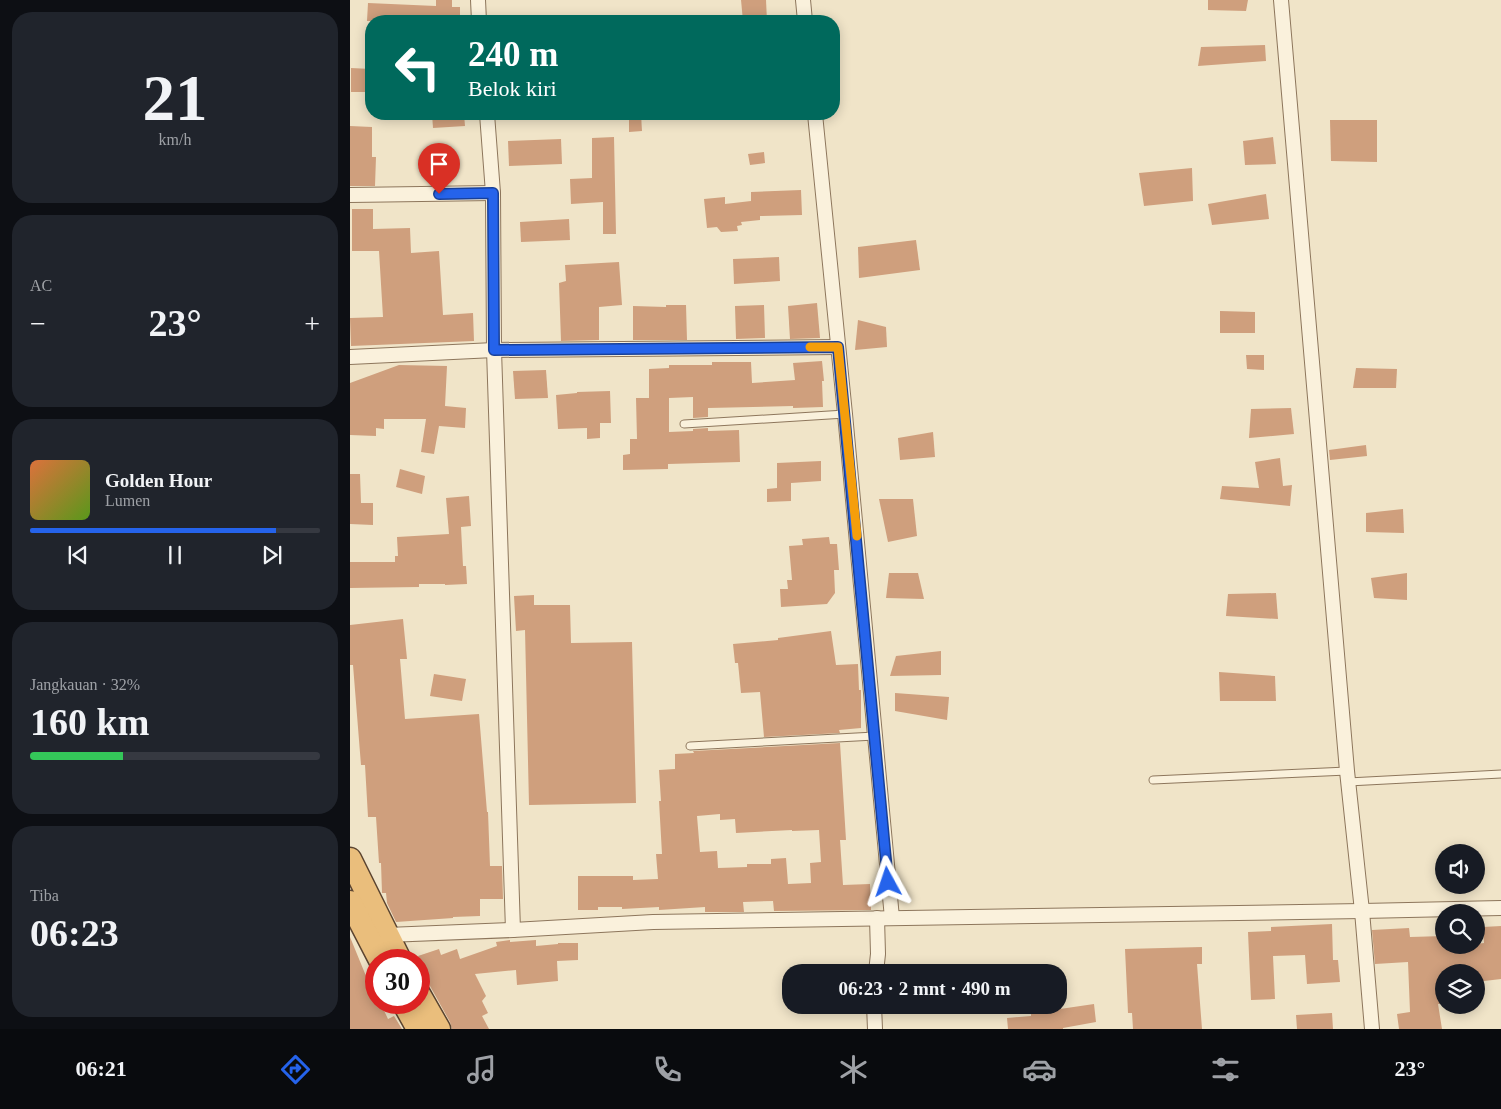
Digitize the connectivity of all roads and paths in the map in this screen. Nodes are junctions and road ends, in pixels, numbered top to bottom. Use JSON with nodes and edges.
{"nodes":[{"id":1,"x":478,"y":0,"type":"edge"},
{"id":2,"x":803,"y":0,"type":"edge"},
{"id":3,"x":1281,"y":0,"type":"edge"},
{"id":4,"x":479,"y":15,"type":"edge"},
{"id":5,"x":804,"y":15,"type":"edge"},
{"id":6,"x":487,"y":120,"type":"edge"},
{"id":7,"x":815,"y":120,"type":"edge"},
{"id":8,"x":493,"y":193,"type":"junction"},
{"id":9,"x":350,"y":195,"type":"edge"},
{"id":10,"x":838,"y":347,"type":"junction"},
{"id":11,"x":494,"y":350,"type":"junction"},
{"id":12,"x":350,"y":357,"type":"edge"},
{"id":13,"x":845,"y":414,"type":"junction"},
{"id":14,"x":684,"y":424,"type":"dead end"},
{"id":15,"x":875,"y":736,"type":"junction"},
{"id":16,"x":690,"y":746,"type":"dead end"},
{"id":17,"x":1501,"y":774,"type":"edge"},
{"id":18,"x":1348,"y":777,"type":"junction"},
{"id":19,"x":1153,"y":780,"type":"dead end"},
{"id":20,"x":350,"y":859,"type":"edge"},
{"id":21,"x":350,"y":902,"type":"edge"},
{"id":22,"x":1501,"y":908,"type":"edge"},
{"id":23,"x":1362,"y":911,"type":"junction"},
{"id":24,"x":877,"y":918,"type":"junction"},
{"id":25,"x":892,"y":918,"type":"junction"},
{"id":26,"x":513,"y":930,"type":"junction"},
{"id":27,"x":387,"y":935,"type":"junction"},
{"id":28,"x":374,"y":949,"type":"edge"},
{"id":29,"x":394,"y":949,"type":"edge"},
{"id":30,"x":877,"y":964,"type":"edge"},
{"id":31,"x":430,"y":1013,"type":"edge"},
{"id":32,"x":410,"y":1014,"type":"edge"},
{"id":33,"x":874,"y":1014,"type":"edge"},
{"id":34,"x":418,"y":1029,"type":"edge"},
{"id":35,"x":439,"y":1029,"type":"edge"},
{"id":36,"x":875,"y":1029,"type":"edge"},
{"id":37,"x":1372,"y":1029,"type":"edge"}],
"edges":[{"from":1,"to":4,"type":"street"},
{"from":2,"to":5,"type":"street"},
{"from":3,"to":18,"type":"street"},
{"from":6,"to":8,"type":"street"},
{"from":7,"to":10,"type":"street"},
{"from":8,"to":9,"type":"street"},
{"from":8,"to":11,"type":"street"},
{"from":10,"to":11,"type":"street"},
{"from":10,"to":13,"type":"street"},
{"from":11,"to":12,"type":"street"},
{"from":11,"to":26,"type":"street"},
{"from":13,"to":14,"type":"lane"},
{"from":13,"to":15,"type":"street"},
{"from":15,"to":16,"type":"lane"},
{"from":15,"to":25,"type":"street"},
{"from":17,"to":18,"type":"lane"},
{"from":18,"to":19,"type":"lane"},
{"from":18,"to":23,"type":"street"},
{"from":20,"to":27,"type":"highway"},
{"from":21,"to":28,"type":"highway"},
{"from":22,"to":23,"type":"street"},
{"from":23,"to":25,"type":"street"},
{"from":23,"to":37,"type":"street"},
{"from":24,"to":25,"type":"street"},
{"from":24,"to":26,"type":"street"},
{"from":24,"to":30,"type":"street"},
{"from":26,"to":27,"type":"street"},
{"from":27,"to":29,"type":"highway"},
{"from":31,"to":35,"type":"highway"},
{"from":32,"to":34,"type":"highway"},
{"from":33,"to":36,"type":"street"}]}
